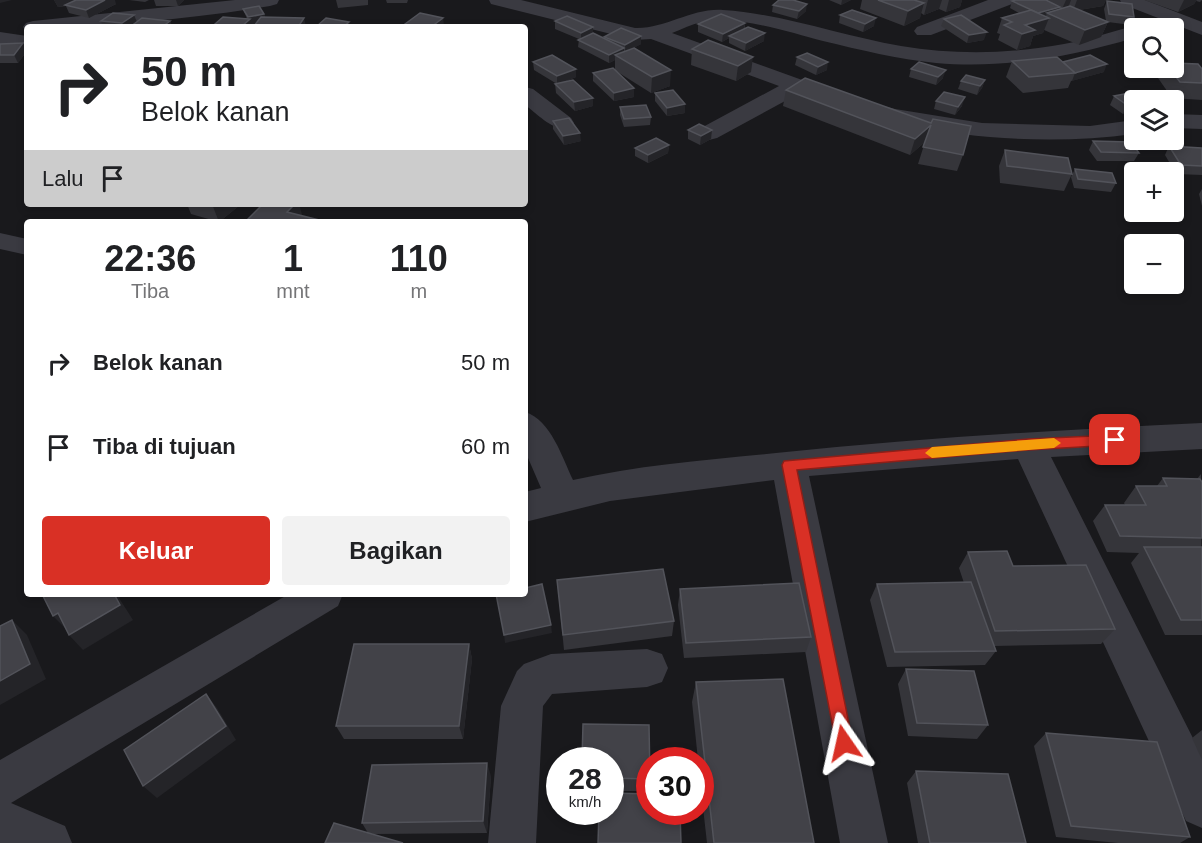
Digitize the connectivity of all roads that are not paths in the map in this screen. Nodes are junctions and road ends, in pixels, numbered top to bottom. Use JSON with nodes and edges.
{"nodes":[{"id":1,"x":270,"y":0,"type":"edge"},
{"id":2,"x":498,"y":0,"type":"edge"},
{"id":3,"x":757,"y":0,"type":"edge"},
{"id":4,"x":1005,"y":0,"type":"edge"},
{"id":5,"x":1129,"y":0,"type":"edge"},
{"id":6,"x":1202,"y":9,"type":"edge"},
{"id":7,"x":742,"y":18,"type":"junction"},
{"id":8,"x":1174,"y":18,"type":"edge"},
{"id":9,"x":1179,"y":18,"type":"edge"},
{"id":10,"x":1184,"y":22,"type":"edge"},
{"id":11,"x":57,"y":24,"type":"edge"},
{"id":12,"x":24,"y":28,"type":"edge"},
{"id":13,"x":1202,"y":29,"type":"edge"},
{"id":14,"x":0,"y":31,"type":"edge"},
{"id":15,"x":924,"y":31,"type":"dead end"},
{"id":16,"x":656,"y":34,"type":"junction"},
{"id":17,"x":1124,"y":35,"type":"edge"},
{"id":18,"x":0,"y":38,"type":"edge"},
{"id":19,"x":24,"y":42,"type":"edge"},
{"id":20,"x":798,"y":85,"type":"junction"},
{"id":21,"x":528,"y":96,"type":"edge"},
{"id":22,"x":1184,"y":121,"type":"edge"},
{"id":23,"x":1202,"y":122,"type":"edge"},
{"id":24,"x":563,"y":123,"type":"edge"},
{"id":25,"x":1124,"y":129,"type":"edge"},
{"id":26,"x":709,"y":133,"type":"edge"},
{"id":27,"x":0,"y":241,"type":"edge"},
{"id":28,"x":24,"y":246,"type":"edge"},
{"id":29,"x":528,"y":428,"type":"edge"},
{"id":30,"x":1202,"y":436,"type":"edge"},
{"id":31,"x":1028,"y":444,"type":"junction"},
{"id":32,"x":789,"y":465,"type":"junction"},
{"id":33,"x":562,"y":495,"type":"junction"},
{"id":34,"x":528,"y":506,"type":"edge"},
{"id":35,"x":319,"y":597,"type":"edge"},
{"id":36,"x":647,"y":668,"type":"dead end"},
{"id":37,"x":0,"y":785,"type":"edge"},
{"id":38,"x":1202,"y":806,"type":"edge"},
{"id":39,"x":0,"y":822,"type":"edge"},
{"id":40,"x":48,"y":843,"type":"edge"},
{"id":41,"x":512,"y":843,"type":"edge"},
{"id":42,"x":864,"y":843,"type":"edge"}],
"edges":[{"from":1,"to":11,"type":"street"},
{"from":2,"to":16,"type":"street"},
{"from":3,"to":7,"type":"street"},
{"from":4,"to":15,"type":"street"},
{"from":5,"to":8,"type":"street"},
{"from":6,"to":9,"type":"street"},
{"from":7,"to":16,"type":"street"},
{"from":7,"to":17,"type":"street"},
{"from":10,"to":13,"type":"street"},
{"from":12,"to":14,"type":"street"},
{"from":16,"to":20,"type":"street"},
{"from":18,"to":19,"type":"street"},
{"from":20,"to":25,"type":"street"},
{"from":20,"to":26,"type":"street"},
{"from":21,"to":24,"type":"street"},
{"from":22,"to":23,"type":"street"},
{"from":27,"to":28,"type":"street"},
{"from":29,"to":33,"type":"street"},
{"from":30,"to":31,"type":"street"},
{"from":31,"to":32,"type":"street"},
{"from":31,"to":38,"type":"street"},
{"from":32,"to":33,"type":"street"},
{"from":32,"to":42,"type":"street"},
{"from":33,"to":34,"type":"street"},
{"from":35,"to":37,"type":"street"},
{"from":36,"to":41,"type":"street"},
{"from":39,"to":40,"type":"street"}]}
